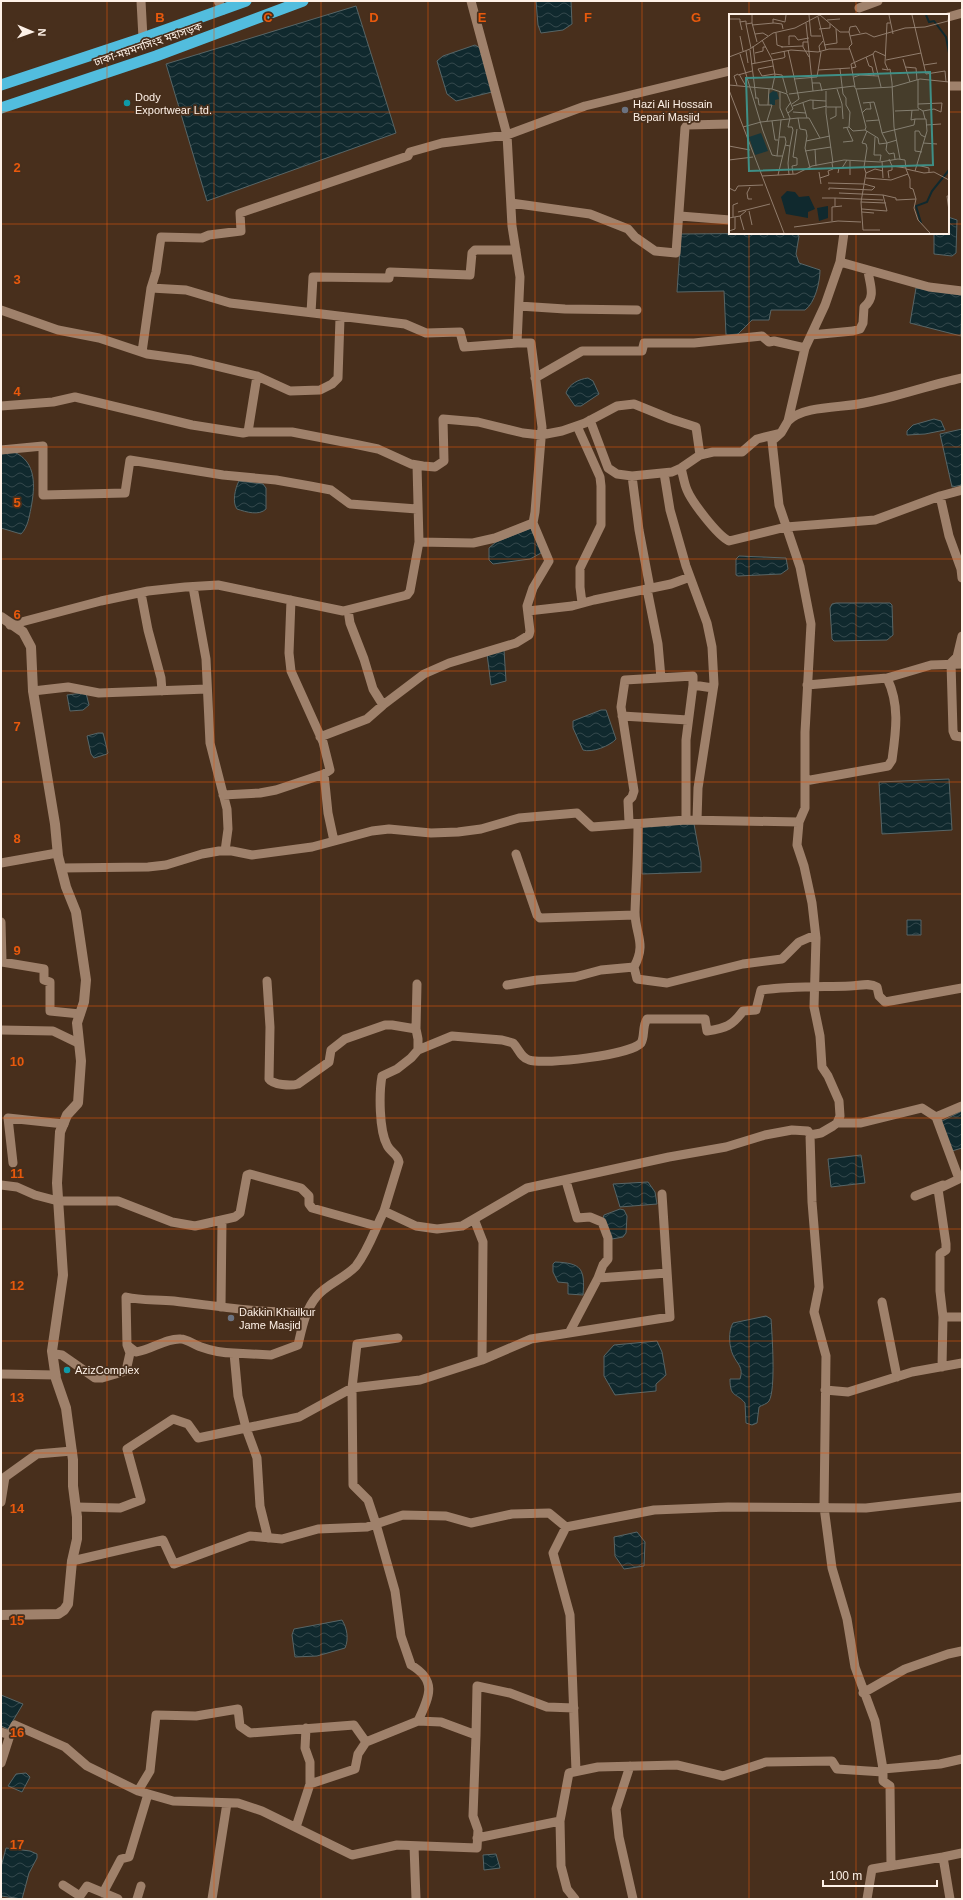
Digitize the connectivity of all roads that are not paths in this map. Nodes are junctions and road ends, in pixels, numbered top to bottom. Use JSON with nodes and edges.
{"nodes":[{"id":1,"x":141,"y":1,"type":"edge"},
{"id":2,"x":246,"y":1,"type":"edge"},
{"id":3,"x":303,"y":1,"type":"edge"},
{"id":4,"x":471,"y":1,"type":"edge"},
{"id":5,"x":878,"y":1,"type":"edge"},
{"id":6,"x":220,"y":5,"type":"edge"},
{"id":7,"x":859,"y":8,"type":"edge"},
{"id":8,"x":962,"y":14,"type":"edge"},
{"id":9,"x":949,"y":17,"type":"edge"},
{"id":10,"x":143,"y":38,"type":"junction"},
{"id":11,"x":729,"y":71,"type":"edge"},
{"id":12,"x":1,"y":85,"type":"edge"},
{"id":13,"x":949,"y":86,"type":"edge"},
{"id":14,"x":962,"y":86,"type":"edge"},
{"id":15,"x":1,"y":108,"type":"edge"},
{"id":16,"x":729,"y":124,"type":"edge"},
{"id":17,"x":507,"y":134,"type":"junction"},
{"id":18,"x":511,"y":203,"type":"junction"},
{"id":19,"x":680,"y":216,"type":"junction"},
{"id":20,"x":729,"y":220,"type":"edge"},
{"id":21,"x":844,"y":234,"type":"edge"},
{"id":22,"x":516,"y":250,"type":"junction"},
{"id":23,"x":840,"y":262,"type":"junction"},
{"id":24,"x":868,"y":270,"type":"junction"},
{"id":25,"x":151,"y":288,"type":"junction"},
{"id":26,"x":962,"y":291,"type":"edge"},
{"id":27,"x":519,"y":306,"type":"junction"},
{"id":28,"x":1,"y":310,"type":"edge"},
{"id":29,"x":637,"y":310,"type":"dead end"},
{"id":30,"x":311,"y":313,"type":"junction"},
{"id":31,"x":340,"y":318,"type":"junction"},
{"id":32,"x":811,"y":335,"type":"junction"},
{"id":33,"x":517,"y":343,"type":"junction"},
{"id":34,"x":805,"y":348,"type":"junction"},
{"id":35,"x":142,"y":352,"type":"junction"},
{"id":36,"x":257,"y":376,"type":"junction"},
{"id":37,"x":535,"y":378,"type":"junction"},
{"id":38,"x":962,"y":378,"type":"edge"},
{"id":39,"x":1,"y":406,"type":"edge"},
{"id":40,"x":590,"y":420,"type":"junction"},
{"id":41,"x":788,"y":421,"type":"junction"},
{"id":42,"x":577,"y":426,"type":"junction"},
{"id":43,"x":248,"y":432,"type":"junction"},
{"id":44,"x":781,"y":433,"type":"junction"},
{"id":45,"x":541,"y":435,"type":"junction"},
{"id":46,"x":1,"y":450,"type":"edge"},
{"id":47,"x":700,"y":455,"type":"junction"},
{"id":48,"x":417,"y":465,"type":"junction"},
{"id":49,"x":681,"y":468,"type":"junction"},
{"id":50,"x":664,"y":473,"type":"junction"},
{"id":51,"x":632,"y":476,"type":"junction"},
{"id":52,"x":962,"y":490,"type":"edge"},
{"id":53,"x":940,"y":496,"type":"junction"},
{"id":54,"x":417,"y":508,"type":"junction"},
{"id":55,"x":533,"y":523,"type":"junction"},
{"id":56,"x":786,"y":527,"type":"junction"},
{"id":57,"x":419,"y":542,"type":"junction"},
{"id":58,"x":690,"y":577,"type":"junction"},
{"id":59,"x":962,"y":578,"type":"edge"},
{"id":60,"x":193,"y":586,"type":"junction"},
{"id":61,"x":649,"y":588,"type":"junction"},
{"id":62,"x":140,"y":593,"type":"junction"},
{"id":63,"x":291,"y":600,"type":"junction"},
{"id":64,"x":582,"y":603,"type":"junction"},
{"id":65,"x":348,"y":610,"type":"junction"},
{"id":66,"x":528,"y":611,"type":"junction"},
{"id":67,"x":1,"y":617,"type":"edge"},
{"id":68,"x":10,"y":625,"type":"junction"},
{"id":69,"x":962,"y":636,"type":"edge"},
{"id":70,"x":951,"y":663,"type":"junction"},
{"id":71,"x":962,"y":664,"type":"edge"},
{"id":72,"x":661,"y":678,"type":"junction"},
{"id":73,"x":887,"y":678,"type":"junction"},
{"id":74,"x":693,"y":685,"type":"junction"},
{"id":75,"x":807,"y":685,"type":"junction"},
{"id":76,"x":713,"y":688,"type":"junction"},
{"id":77,"x":207,"y":689,"type":"junction"},
{"id":78,"x":33,"y":691,"type":"junction"},
{"id":79,"x":162,"y":691,"type":"junction"},
{"id":80,"x":382,"y":705,"type":"junction"},
{"id":81,"x":622,"y":716,"type":"junction"},
{"id":82,"x":688,"y":720,"type":"junction"},
{"id":83,"x":320,"y":737,"type":"junction"},
{"id":84,"x":962,"y":737,"type":"edge"},
{"id":85,"x":324,"y":774,"type":"junction"},
{"id":86,"x":805,"y":781,"type":"junction"},
{"id":87,"x":223,"y":795,"type":"junction"},
{"id":88,"x":686,"y":820,"type":"junction"},
{"id":89,"x":697,"y":820,"type":"junction"},
{"id":90,"x":799,"y":822,"type":"junction"},
{"id":91,"x":641,"y":824,"type":"junction"},
{"id":92,"x":334,"y":841,"type":"junction"},
{"id":93,"x":224,"y":851,"type":"junction"},
{"id":94,"x":57,"y":853,"type":"junction"},
{"id":95,"x":516,"y":854,"type":"dead end"},
{"id":96,"x":1,"y":863,"type":"edge"},
{"id":97,"x":61,"y":868,"type":"junction"},
{"id":98,"x":635,"y":915,"type":"junction"},
{"id":99,"x":1,"y":922,"type":"edge"},
{"id":100,"x":815,"y":935,"type":"junction"},
{"id":101,"x":634,"y":967,"type":"junction"},
{"id":102,"x":267,"y":981,"type":"dead end"},
{"id":103,"x":417,"y":984,"type":"dead end"},
{"id":104,"x":506,"y":985,"type":"dead end"},
{"id":105,"x":815,"y":986,"type":"junction"},
{"id":106,"x":962,"y":988,"type":"edge"},
{"id":107,"x":80,"y":1014,"type":"junction"},
{"id":108,"x":416,"y":1029,"type":"junction"},
{"id":109,"x":1,"y":1030,"type":"edge"},
{"id":110,"x":78,"y":1043,"type":"junction"},
{"id":111,"x":418,"y":1050,"type":"junction"},
{"id":112,"x":962,"y":1106,"type":"edge"},
{"id":113,"x":936,"y":1117,"type":"junction"},
{"id":114,"x":837,"y":1123,"type":"junction"},
{"id":115,"x":64,"y":1124,"type":"junction"},
{"id":116,"x":810,"y":1135,"type":"junction"},
{"id":117,"x":13,"y":1163,"type":"dead end"},
{"id":118,"x":959,"y":1179,"type":"junction"},
{"id":119,"x":566,"y":1180,"type":"junction"},
{"id":120,"x":1,"y":1185,"type":"edge"},
{"id":121,"x":662,"y":1194,"type":"dead end"},
{"id":122,"x":915,"y":1196,"type":"dead end"},
{"id":123,"x":58,"y":1201,"type":"junction"},
{"id":124,"x":384,"y":1210,"type":"junction"},
{"id":125,"x":474,"y":1218,"type":"junction"},
{"id":126,"x":222,"y":1220,"type":"junction"},
{"id":127,"x":376,"y":1226,"type":"junction"},
{"id":128,"x":667,"y":1273,"type":"junction"},
{"id":129,"x":598,"y":1278,"type":"junction"},
{"id":130,"x":882,"y":1302,"type":"dead end"},
{"id":131,"x":221,"y":1307,"type":"junction"},
{"id":132,"x":308,"y":1312,"type":"junction"},
{"id":133,"x":943,"y":1317,"type":"junction"},
{"id":134,"x":962,"y":1317,"type":"edge"},
{"id":135,"x":570,"y":1333,"type":"junction"},
{"id":136,"x":398,"y":1338,"type":"dead end"},
{"id":137,"x":127,"y":1345,"type":"junction"},
{"id":138,"x":52,"y":1351,"type":"junction"},
{"id":139,"x":234,"y":1353,"type":"junction"},
{"id":140,"x":482,"y":1360,"type":"junction"},
{"id":141,"x":962,"y":1363,"type":"edge"},
{"id":142,"x":942,"y":1367,"type":"junction"},
{"id":143,"x":1,"y":1374,"type":"edge"},
{"id":144,"x":56,"y":1375,"type":"junction"},
{"id":145,"x":897,"y":1377,"type":"junction"},
{"id":146,"x":352,"y":1388,"type":"junction"},
{"id":147,"x":825,"y":1390,"type":"junction"},
{"id":148,"x":246,"y":1428,"type":"junction"},
{"id":149,"x":72,"y":1451,"type":"junction"},
{"id":150,"x":3,"y":1477,"type":"edge"},
{"id":151,"x":962,"y":1497,"type":"edge"},
{"id":152,"x":1,"y":1502,"type":"edge"},
{"id":153,"x":76,"y":1507,"type":"junction"},
{"id":154,"x":824,"y":1507,"type":"junction"},
{"id":155,"x":376,"y":1524,"type":"junction"},
{"id":156,"x":566,"y":1527,"type":"junction"},
{"id":157,"x":268,"y":1538,"type":"junction"},
{"id":158,"x":72,"y":1561,"type":"junction"},
{"id":159,"x":1,"y":1615,"type":"edge"},
{"id":160,"x":962,"y":1651,"type":"edge"},
{"id":161,"x":863,"y":1693,"type":"junction"},
{"id":162,"x":574,"y":1708,"type":"junction"},
{"id":163,"x":418,"y":1721,"type":"junction"},
{"id":164,"x":306,"y":1728,"type":"junction"},
{"id":165,"x":5,"y":1734,"type":"edge"},
{"id":166,"x":476,"y":1735,"type":"junction"},
{"id":167,"x":366,"y":1742,"type":"junction"},
{"id":168,"x":962,"y":1759,"type":"edge"},
{"id":169,"x":1,"y":1763,"type":"edge"},
{"id":170,"x":630,"y":1766,"type":"junction"},
{"id":171,"x":883,"y":1770,"type":"junction"},
{"id":172,"x":576,"y":1771,"type":"junction"},
{"id":173,"x":310,"y":1784,"type":"junction"},
{"id":174,"x":138,"y":1791,"type":"junction"},
{"id":175,"x":148,"y":1794,"type":"junction"},
{"id":176,"x":227,"y":1803,"type":"junction"},
{"id":177,"x":560,"y":1821,"type":"junction"},
{"id":178,"x":296,"y":1827,"type":"junction"},
{"id":179,"x":477,"y":1838,"type":"junction"},
{"id":180,"x":414,"y":1846,"type":"junction"},
{"id":181,"x":962,"y":1853,"type":"edge"},
{"id":182,"x":943,"y":1857,"type":"junction"},
{"id":183,"x":891,"y":1866,"type":"junction"},
{"id":184,"x":63,"y":1885,"type":"dead end"},
{"id":185,"x":141,"y":1886,"type":"dead end"},
{"id":186,"x":103,"y":1893,"type":"junction"},
{"id":187,"x":118,"y":1899,"type":"edge"},
{"id":188,"x":137,"y":1899,"type":"edge"},
{"id":189,"x":212,"y":1899,"type":"edge"},
{"id":190,"x":416,"y":1899,"type":"edge"},
{"id":191,"x":575,"y":1899,"type":"edge"},
{"id":192,"x":633,"y":1899,"type":"edge"},
{"id":193,"x":867,"y":1899,"type":"edge"},
{"id":194,"x":950,"y":1899,"type":"edge"}],
"edges":[{"from":1,"to":10,"type":"street"},
{"from":2,"to":6,"type":"highway","name":"ঢাকা-ময়মনসিংহ মহাসড়ক"},
{"from":3,"to":15,"type":"highway","name":"ঢাকা-ময়মনসিংহ মহাসড়ক"},
{"from":4,"to":17,"type":"street"},
{"from":5,"to":7,"type":"street"},
{"from":6,"to":10,"type":"highway","name":"ঢাকা-ময়মনসিংহ মহাসড়ক"},
{"from":8,"to":9,"type":"street"},
{"from":10,"to":12,"type":"highway","name":"ঢাকা-ময়মনসিংহ মহাসড়ক"},
{"from":11,"to":17,"type":"street"},
{"from":13,"to":14,"type":"street"},
{"from":16,"to":19,"type":"street"},
{"from":17,"to":18,"type":"street"},
{"from":17,"to":25,"type":"street"},
{"from":18,"to":19,"type":"street"},
{"from":18,"to":22,"type":"street"},
{"from":19,"to":20,"type":"street"},
{"from":21,"to":23,"type":"street"},
{"from":22,"to":27,"type":"street"},
{"from":22,"to":30,"type":"street"},
{"from":23,"to":24,"type":"street"},
{"from":23,"to":32,"type":"street"},
{"from":24,"to":26,"type":"street"},
{"from":24,"to":32,"type":"street"},
{"from":25,"to":30,"type":"street"},
{"from":25,"to":35,"type":"street"},
{"from":27,"to":29,"type":"street"},
{"from":27,"to":33,"type":"street"},
{"from":28,"to":35,"type":"street"},
{"from":30,"to":31,"type":"street"},
{"from":31,"to":33,"type":"street"},
{"from":31,"to":36,"type":"street"},
{"from":32,"to":34,"type":"street"},
{"from":33,"to":37,"type":"street"},
{"from":34,"to":37,"type":"street"},
{"from":34,"to":41,"type":"street"},
{"from":35,"to":36,"type":"street"},
{"from":36,"to":43,"type":"street"},
{"from":37,"to":45,"type":"street"},
{"from":38,"to":41,"type":"street"},
{"from":39,"to":43,"type":"street"},
{"from":40,"to":42,"type":"street"},
{"from":40,"to":47,"type":"street"},
{"from":40,"to":51,"type":"street"},
{"from":41,"to":44,"type":"street"},
{"from":42,"to":45,"type":"street"},
{"from":42,"to":64,"type":"street"},
{"from":43,"to":48,"type":"street"},
{"from":44,"to":47,"type":"street"},
{"from":44,"to":56,"type":"street"},
{"from":45,"to":48,"type":"street"},
{"from":45,"to":55,"type":"street"},
{"from":46,"to":54,"type":"street"},
{"from":47,"to":49,"type":"street"},
{"from":48,"to":54,"type":"street"},
{"from":49,"to":50,"type":"street"},
{"from":49,"to":56,"type":"street"},
{"from":50,"to":51,"type":"street"},
{"from":50,"to":58,"type":"street"},
{"from":51,"to":61,"type":"street"},
{"from":52,"to":53,"type":"street"},
{"from":53,"to":56,"type":"street"},
{"from":53,"to":59,"type":"street"},
{"from":54,"to":57,"type":"street"},
{"from":55,"to":57,"type":"street"},
{"from":55,"to":66,"type":"street"},
{"from":56,"to":75,"type":"street"},
{"from":57,"to":65,"type":"street"},
{"from":58,"to":61,"type":"street"},
{"from":58,"to":76,"type":"street"},
{"from":60,"to":62,"type":"street"},
{"from":60,"to":63,"type":"street"},
{"from":60,"to":77,"type":"street"},
{"from":61,"to":64,"type":"street"},
{"from":61,"to":72,"type":"street"},
{"from":62,"to":68,"type":"street"},
{"from":62,"to":79,"type":"street"},
{"from":63,"to":65,"type":"street"},
{"from":63,"to":83,"type":"street"},
{"from":64,"to":66,"type":"street"},
{"from":65,"to":80,"type":"street"},
{"from":66,"to":80,"type":"street"},
{"from":67,"to":68,"type":"street"},
{"from":68,"to":78,"type":"street"},
{"from":69,"to":70,"type":"street"},
{"from":70,"to":71,"type":"street"},
{"from":70,"to":73,"type":"street"},
{"from":70,"to":84,"type":"street"},
{"from":72,"to":74,"type":"street"},
{"from":72,"to":81,"type":"street"},
{"from":73,"to":75,"type":"street"},
{"from":73,"to":86,"type":"street"},
{"from":74,"to":76,"type":"street"},
{"from":74,"to":82,"type":"street"},
{"from":75,"to":86,"type":"street"},
{"from":76,"to":89,"type":"street"},
{"from":77,"to":79,"type":"street"},
{"from":77,"to":87,"type":"street"},
{"from":78,"to":79,"type":"street"},
{"from":78,"to":94,"type":"street"},
{"from":80,"to":83,"type":"street"},
{"from":81,"to":82,"type":"street"},
{"from":81,"to":91,"type":"street"},
{"from":82,"to":88,"type":"street"},
{"from":83,"to":85,"type":"street"},
{"from":85,"to":87,"type":"street"},
{"from":85,"to":92,"type":"street"},
{"from":86,"to":90,"type":"street"},
{"from":87,"to":93,"type":"street"},
{"from":88,"to":89,"type":"street"},
{"from":88,"to":91,"type":"street"},
{"from":89,"to":90,"type":"street"},
{"from":90,"to":100,"type":"street"},
{"from":91,"to":92,"type":"street"},
{"from":91,"to":98,"type":"street"},
{"from":92,"to":93,"type":"street"},
{"from":93,"to":97,"type":"street"},
{"from":94,"to":96,"type":"street"},
{"from":94,"to":97,"type":"street"},
{"from":95,"to":98,"type":"street"},
{"from":97,"to":107,"type":"street"},
{"from":98,"to":101,"type":"street"},
{"from":99,"to":107,"type":"street"},
{"from":100,"to":101,"type":"street"},
{"from":100,"to":105,"type":"street"},
{"from":101,"to":104,"type":"street"},
{"from":102,"to":108,"type":"street"},
{"from":103,"to":108,"type":"street"},
{"from":105,"to":106,"type":"street"},
{"from":105,"to":111,"type":"street"},
{"from":105,"to":114,"type":"street"},
{"from":107,"to":110,"type":"street"},
{"from":108,"to":111,"type":"street"},
{"from":109,"to":110,"type":"street"},
{"from":110,"to":115,"type":"street"},
{"from":111,"to":124,"type":"street"},
{"from":112,"to":113,"type":"street"},
{"from":113,"to":114,"type":"street"},
{"from":113,"to":118,"type":"street"},
{"from":114,"to":116,"type":"street"},
{"from":115,"to":117,"type":"street"},
{"from":115,"to":123,"type":"street"},
{"from":116,"to":119,"type":"street"},
{"from":116,"to":147,"type":"street"},
{"from":118,"to":122,"type":"street"},
{"from":118,"to":133,"type":"street"},
{"from":119,"to":125,"type":"street"},
{"from":119,"to":129,"type":"street"},
{"from":120,"to":123,"type":"street"},
{"from":121,"to":128,"type":"street"},
{"from":123,"to":126,"type":"street"},
{"from":123,"to":138,"type":"street"},
{"from":124,"to":125,"type":"street"},
{"from":124,"to":127,"type":"street"},
{"from":125,"to":140,"type":"street"},
{"from":126,"to":127,"type":"street"},
{"from":126,"to":131,"type":"street"},
{"from":127,"to":132,"type":"street"},
{"from":128,"to":129,"type":"street"},
{"from":128,"to":135,"type":"street"},
{"from":129,"to":135,"type":"street"},
{"from":130,"to":145,"type":"street"},
{"from":131,"to":132,"type":"street"},
{"from":131,"to":137,"type":"street"},
{"from":132,"to":139,"type":"street"},
{"from":133,"to":134,"type":"street"},
{"from":133,"to":142,"type":"street"},
{"from":135,"to":140,"type":"street"},
{"from":136,"to":146,"type":"street"},
{"from":137,"to":138,"type":"street"},
{"from":137,"to":139,"type":"street"},
{"from":138,"to":144,"type":"street"},
{"from":139,"to":148,"type":"street"},
{"from":140,"to":146,"type":"street"},
{"from":141,"to":142,"type":"street"},
{"from":142,"to":145,"type":"street"},
{"from":143,"to":144,"type":"street"},
{"from":144,"to":149,"type":"street"},
{"from":145,"to":147,"type":"street"},
{"from":146,"to":148,"type":"street"},
{"from":146,"to":155,"type":"street"},
{"from":147,"to":154,"type":"street"},
{"from":148,"to":153,"type":"street"},
{"from":148,"to":157,"type":"street"},
{"from":149,"to":150,"type":"street"},
{"from":149,"to":153,"type":"street"},
{"from":150,"to":152,"type":"street"},
{"from":151,"to":154,"type":"street"},
{"from":153,"to":158,"type":"street"},
{"from":154,"to":156,"type":"street"},
{"from":154,"to":161,"type":"street"},
{"from":155,"to":156,"type":"street"},
{"from":155,"to":157,"type":"street"},
{"from":155,"to":163,"type":"street"},
{"from":156,"to":162,"type":"street"},
{"from":157,"to":158,"type":"street"},
{"from":158,"to":159,"type":"street"},
{"from":160,"to":161,"type":"street"},
{"from":161,"to":171,"type":"street"},
{"from":162,"to":166,"type":"street"},
{"from":162,"to":172,"type":"street"},
{"from":163,"to":166,"type":"street"},
{"from":163,"to":167,"type":"street"},
{"from":164,"to":167,"type":"street"},
{"from":164,"to":173,"type":"street"},
{"from":164,"to":174,"type":"street"},
{"from":165,"to":169,"type":"street"},
{"from":165,"to":174,"type":"street"},
{"from":166,"to":179,"type":"street"},
{"from":167,"to":173,"type":"street"},
{"from":168,"to":171,"type":"street"},
{"from":170,"to":171,"type":"street"},
{"from":170,"to":172,"type":"street"},
{"from":170,"to":192,"type":"street"},
{"from":171,"to":183,"type":"street"},
{"from":172,"to":177,"type":"street"},
{"from":173,"to":178,"type":"street"},
{"from":174,"to":175,"type":"street"},
{"from":175,"to":176,"type":"street"},
{"from":175,"to":186,"type":"street"},
{"from":176,"to":178,"type":"street"},
{"from":176,"to":189,"type":"street"},
{"from":177,"to":179,"type":"street"},
{"from":177,"to":191,"type":"street"},
{"from":178,"to":180,"type":"street"},
{"from":179,"to":180,"type":"street"},
{"from":180,"to":190,"type":"street"},
{"from":181,"to":182,"type":"street"},
{"from":182,"to":183,"type":"street"},
{"from":182,"to":194,"type":"street"},
{"from":183,"to":193,"type":"street"},
{"from":184,"to":186,"type":"street"},
{"from":185,"to":188,"type":"street"},
{"from":186,"to":187,"type":"street"}]}
